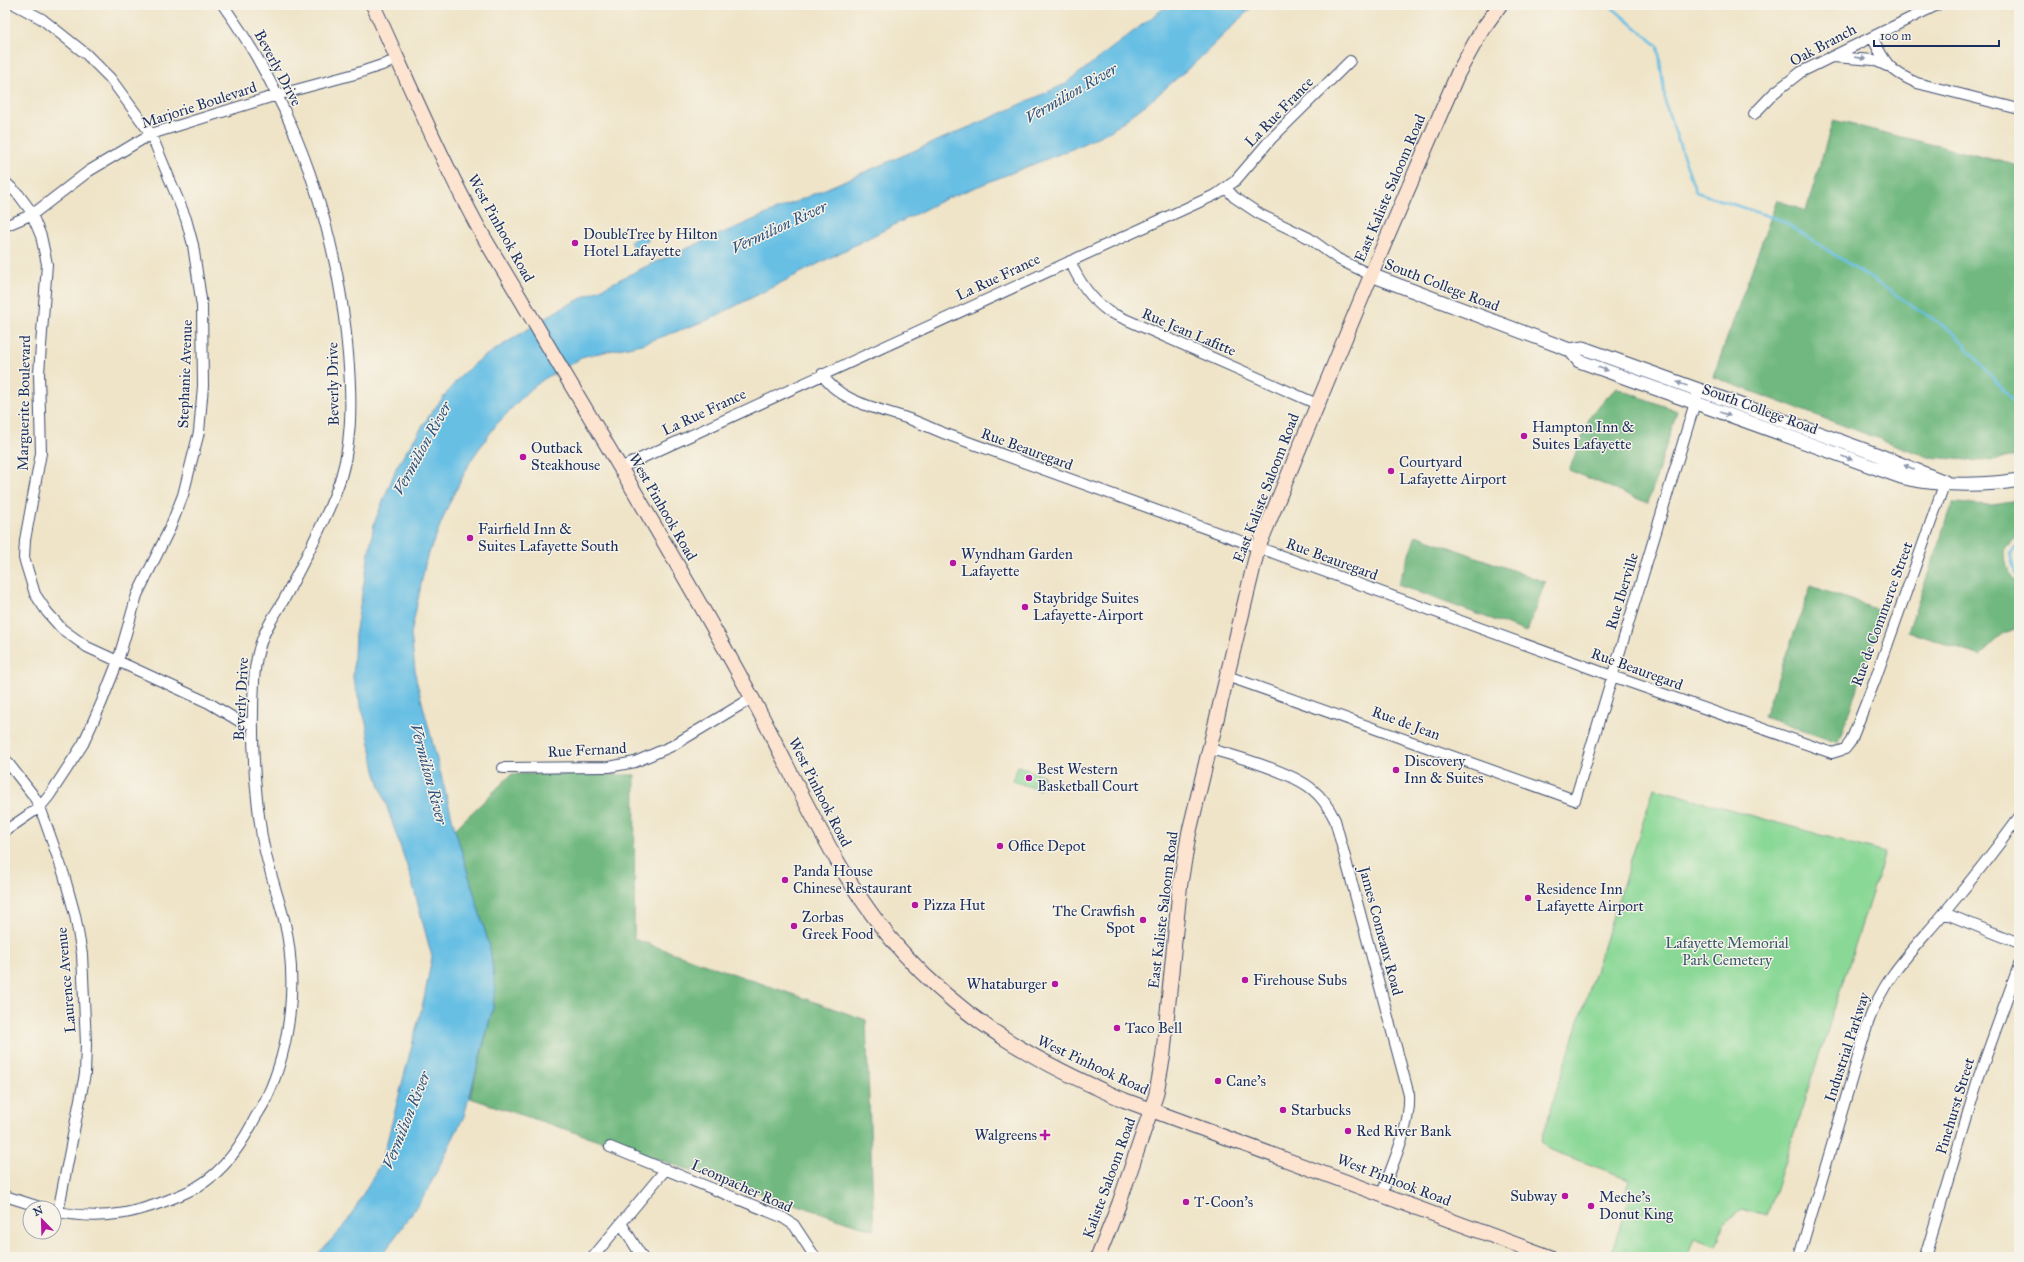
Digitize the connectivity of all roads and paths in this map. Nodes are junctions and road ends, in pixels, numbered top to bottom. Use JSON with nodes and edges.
{"nodes":[{"id":1,"x":16,"y":5,"type":"edge"},
{"id":2,"x":223,"y":5,"type":"edge"},
{"id":3,"x":373,"y":5,"type":"edge"},
{"id":4,"x":1500,"y":5,"type":"edge"},
{"id":5,"x":1937,"y":5,"type":"edge"},
{"id":6,"x":1872,"y":37,"type":"junction"},
{"id":7,"x":1831,"y":57,"type":"junction"},
{"id":8,"x":398,"y":60,"type":"junction"},
{"id":9,"x":1350,"y":61,"type":"dead end"},
{"id":10,"x":1888,"y":66,"type":"junction"},
{"id":11,"x":277,"y":96,"type":"junction"},
{"id":12,"x":2019,"y":109,"type":"edge"},
{"id":13,"x":1754,"y":114,"type":"dead end"},
{"id":14,"x":151,"y":134,"type":"junction"},
{"id":15,"x":5,"y":182,"type":"edge"},
{"id":16,"x":1226,"y":188,"type":"junction"},
{"id":17,"x":33,"y":214,"type":"junction"},
{"id":18,"x":5,"y":226,"type":"edge"},
{"id":19,"x":1070,"y":261,"type":"junction"},
{"id":20,"x":1371,"y":275,"type":"junction"},
{"id":21,"x":1570,"y":350,"type":"junction"},
{"id":22,"x":822,"y":374,"type":"junction"},
{"id":23,"x":1699,"y":390,"type":"junction"},
{"id":24,"x":1317,"y":404,"type":"junction"},
{"id":25,"x":1696,"y":404,"type":"junction"},
{"id":26,"x":620,"y":468,"type":"junction"},
{"id":27,"x":2019,"y":480,"type":"edge"},
{"id":28,"x":1945,"y":482,"type":"junction"},
{"id":29,"x":1258,"y":548,"type":"junction"},
{"id":30,"x":118,"y":661,"type":"junction"},
{"id":31,"x":1227,"y":676,"type":"junction"},
{"id":32,"x":1612,"y":676,"type":"junction"},
{"id":33,"x":752,"y":698,"type":"junction"},
{"id":34,"x":252,"y":724,"type":"junction"},
{"id":35,"x":1210,"y":749,"type":"junction"},
{"id":36,"x":1841,"y":752,"type":"joint"},
{"id":37,"x":5,"y":759,"type":"edge"},
{"id":38,"x":503,"y":768,"type":"dead end"},
{"id":39,"x":1575,"y":800,"type":"joint"},
{"id":40,"x":40,"y":807,"type":"junction"},
{"id":41,"x":2019,"y":816,"type":"edge"},
{"id":42,"x":5,"y":831,"type":"edge"},
{"id":43,"x":1944,"y":913,"type":"junction"},
{"id":44,"x":2019,"y":943,"type":"edge"},
{"id":45,"x":2019,"y":965,"type":"edge"},
{"id":46,"x":1152,"y":1110,"type":"junction"},
{"id":47,"x":610,"y":1147,"type":"dead end"},
{"id":48,"x":666,"y":1170,"type":"junction"},
{"id":49,"x":1382,"y":1194,"type":"junction"},
{"id":50,"x":5,"y":1196,"type":"edge"},
{"id":51,"x":59,"y":1200,"type":"edge"},
{"id":52,"x":22,"y":1201,"type":"edge"},
{"id":53,"x":62,"y":1213,"type":"edge"},
{"id":54,"x":621,"y":1223,"type":"junction"},
{"id":55,"x":593,"y":1257,"type":"edge"},
{"id":56,"x":642,"y":1257,"type":"edge"},
{"id":57,"x":815,"y":1257,"type":"edge"},
{"id":58,"x":1098,"y":1257,"type":"edge"},
{"id":59,"x":1550,"y":1257,"type":"edge"},
{"id":60,"x":1799,"y":1257,"type":"edge"},
{"id":61,"x":1925,"y":1257,"type":"edge"}],
"edges":[{"from":1,"to":14,"type":"street","name":"Stephanie Avenue"},
{"from":2,"to":11,"type":"street","name":"Beverly Drive"},
{"from":3,"to":8,"type":"main road","name":"West Pinhook Road"},
{"from":4,"to":20,"type":"main road","name":"East Kaliste Saloom Road"},
{"from":5,"to":6,"type":"street","name":"Oak Branch"},
{"from":6,"to":7,"type":"street","name":"Oak Branch"},
{"from":6,"to":10,"type":"street"},
{"from":7,"to":10,"type":"street","one_way":true},
{"from":7,"to":13,"type":"street","name":"Oak Branch"},
{"from":8,"to":11,"type":"street","name":"Marjorie Boulevard"},
{"from":8,"to":26,"type":"main road","name":"West Pinhook Road"},
{"from":9,"to":16,"type":"street","name":"La Rue France"},
{"from":10,"to":12,"type":"street"},
{"from":11,"to":14,"type":"street","name":"Marjorie Boulevard"},
{"from":11,"to":34,"type":"street","name":"Beverly Drive"},
{"from":14,"to":17,"type":"street","name":"Marjorie Boulevard"},
{"from":14,"to":30,"type":"street","name":"Stephanie Avenue"},
{"from":15,"to":17,"type":"street","name":"Marguerite Boulevard"},
{"from":16,"to":19,"type":"street","name":"La Rue France"},
{"from":16,"to":20,"type":"street","name":"South College Road"},
{"from":17,"to":18,"type":"street","name":"Marjorie Boulevard"},
{"from":17,"to":30,"type":"street","name":"Marguerite Boulevard"},
{"from":19,"to":22,"type":"street","name":"La Rue France"},
{"from":19,"to":24,"type":"street","name":"Rue Jean Lafitte"},
{"from":20,"to":21,"type":"street","name":"South College Road"},
{"from":20,"to":24,"type":"main road","name":"East Kaliste Saloom Road"},
{"from":23,"to":21,"type":"street","name":"South College Road","one_way":true},
{"from":21,"to":25,"type":"street","name":"South College Road","one_way":true},
{"from":22,"to":26,"type":"street","name":"La Rue France"},
{"from":22,"to":29,"type":"street","name":"Rue Beauregard"},
{"from":23,"to":25,"type":"street","name":"Rue Iberville"},
{"from":28,"to":23,"type":"street","name":"South College Road","one_way":true},
{"from":24,"to":29,"type":"main road","name":"East Kaliste Saloom Road"},
{"from":25,"to":28,"type":"street","name":"South College Road","one_way":true},
{"from":25,"to":32,"type":"street","name":"Rue Iberville"},
{"from":26,"to":33,"type":"main road","name":"West Pinhook Road"},
{"from":27,"to":28,"type":"street","name":"South College Road"},
{"from":28,"to":36,"type":"street","name":"Rue de Commerce Street"},
{"from":29,"to":31,"type":"main road","name":"East Kaliste Saloom Road"},
{"from":29,"to":32,"type":"street","name":"Rue Beauregard"},
{"from":30,"to":34,"type":"street","name":"Marguerite Boulevard"},
{"from":30,"to":40,"type":"street","name":"Stephanie Avenue"},
{"from":31,"to":35,"type":"main road","name":"East Kaliste Saloom Road"},
{"from":31,"to":39,"type":"street","name":"Rue de Jean"},
{"from":32,"to":36,"type":"street","name":"Rue Beauregard"},
{"from":32,"to":39,"type":"street","name":"Rue Iberville"},
{"from":33,"to":38,"type":"street","name":"Rue Fernand"},
{"from":33,"to":46,"type":"main road","name":"West Pinhook Road"},
{"from":34,"to":53,"type":"street","name":"Beverly Drive"},
{"from":35,"to":46,"type":"main road","name":"East Kaliste Saloom Road"},
{"from":35,"to":49,"type":"street","name":"James Comeaux Road"},
{"from":37,"to":40,"type":"street","name":"Laurence Avenue"},
{"from":40,"to":42,"type":"street","name":"Stephanie Avenue"},
{"from":40,"to":51,"type":"street","name":"Laurence Avenue"},
{"from":41,"to":43,"type":"street","name":"Industrial Parkway"},
{"from":43,"to":44,"type":"street"},
{"from":43,"to":60,"type":"street","name":"Industrial Parkway"},
{"from":45,"to":61,"type":"street","name":"Pinehurst Street"},
{"from":46,"to":49,"type":"main road","name":"West Pinhook Road"},
{"from":46,"to":58,"type":"main road","name":"Kaliste Saloom Road"},
{"from":47,"to":48,"type":"street","name":"Leonpacher Road"},
{"from":48,"to":54,"type":"street"},
{"from":48,"to":57,"type":"street","name":"Leonpacher Road"},
{"from":49,"to":59,"type":"main road","name":"West Pinhook Road"},
{"from":50,"to":52,"type":"street"},
{"from":54,"to":55,"type":"street"},
{"from":54,"to":56,"type":"street"}]}
